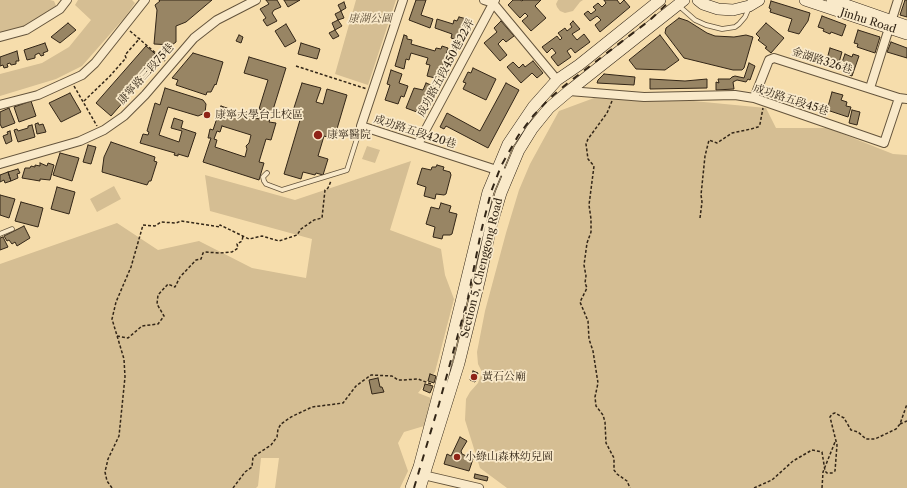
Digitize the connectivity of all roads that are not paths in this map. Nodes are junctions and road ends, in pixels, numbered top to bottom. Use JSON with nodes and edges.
{"nodes":[{"id":1,"x":55,"y":0,"type":"edge"},
{"id":2,"x":256,"y":0,"type":"edge"},
{"id":3,"x":403,"y":0,"type":"edge"},
{"id":4,"x":484,"y":0,"type":"edge"},
{"id":5,"x":660,"y":0,"type":"edge"},
{"id":6,"x":698,"y":0,"type":"edge"},
{"id":7,"x":760,"y":0,"type":"edge"},
{"id":8,"x":805,"y":0,"type":"edge"},
{"id":9,"x":832,"y":0,"type":"edge"},
{"id":10,"x":898,"y":0,"type":"edge"},
{"id":11,"x":66,"y":1,"type":"edge"},
{"id":12,"x":144,"y":1,"type":"edge"},
{"id":13,"x":494,"y":2,"type":"edge"},
{"id":14,"x":681,"y":2,"type":"edge"},
{"id":15,"x":749,"y":6,"type":"junction"},
{"id":16,"x":890,"y":24,"type":"junction"},
{"id":17,"x":907,"y":26,"type":"edge"},
{"id":18,"x":907,"y":34,"type":"edge"},
{"id":19,"x":0,"y":37,"type":"edge"},
{"id":20,"x":557,"y":80,"type":"junction"},
{"id":21,"x":870,"y":88,"type":"junction"},
{"id":22,"x":569,"y":91,"type":"junction"},
{"id":23,"x":754,"y":98,"type":"junction"},
{"id":24,"x":903,"y":98,"type":"edge"},
{"id":25,"x":0,"y":106,"type":"edge"},
{"id":26,"x":362,"y":126,"type":"junction"},
{"id":27,"x":418,"y":144,"type":"junction"},
{"id":28,"x":0,"y":164,"type":"edge"},
{"id":29,"x":497,"y":170,"type":"junction"},
{"id":30,"x":267,"y":173,"type":"dead end"},
{"id":31,"x":509,"y":174,"type":"junction"},
{"id":32,"x":12,"y":229,"type":"dead end"},
{"id":33,"x":0,"y":234,"type":"edge"},
{"id":34,"x":421,"y":474,"type":"junction"},
{"id":35,"x":411,"y":488,"type":"edge"},
{"id":36,"x":420,"y":488,"type":"edge"},
{"id":37,"x":479,"y":488,"type":"edge"}],
"edges":[{"from":1,"to":11,"type":"street"},
{"from":2,"to":28,"type":"street","name":"康寧路三段75巷"},
{"from":3,"to":26,"type":"street","name":"成功路五段420巷"},
{"from":4,"to":13,"type":"street"},
{"from":5,"to":20,"type":"main road","name":"Section 5, Chenggong Road"},
{"from":6,"to":15,"type":"main road"},
{"from":7,"to":15,"type":"main road"},
{"from":8,"to":16,"type":"main road","name":"Jinhu Road"},
{"from":9,"to":16,"type":"main road","name":"Jinhu Road"},
{"from":10,"to":16,"type":"street"},
{"from":11,"to":19,"type":"street"},
{"from":12,"to":25,"type":"street"},
{"from":13,"to":20,"type":"street"},
{"from":13,"to":27,"type":"street","name":"成功路五段450巷22弄"},
{"from":14,"to":15,"type":"lane"},
{"from":14,"to":22,"type":"main road","name":"Section 5, Chenggong Road"},
{"from":16,"to":17,"type":"main road","name":"Jinhu Road"},
{"from":16,"to":18,"type":"main road","name":"Jinhu Road"},
{"from":16,"to":21,"type":"street"},
{"from":20,"to":29,"type":"main road","name":"Section 5, Chenggong Road"},
{"from":21,"to":23,"type":"street","name":"金湖路326巷"},
{"from":21,"to":24,"type":"street","name":"金湖路326巷"},
{"from":22,"to":23,"type":"street","name":"成功路五段45巷"},
{"from":22,"to":31,"type":"main road","name":"Section 5, Chenggong Road"},
{"from":23,"to":24,"type":"street","name":"成功路五段45巷"},
{"from":26,"to":27,"type":"street","name":"成功路五段420巷"},
{"from":26,"to":30,"type":"lane"},
{"from":27,"to":29,"type":"street","name":"成功路五段420巷"},
{"from":29,"to":31,"type":"street","name":"成功路五段420巷"},
{"from":29,"to":34,"type":"main road","name":"Section 5, Chenggong Road"},
{"from":31,"to":34,"type":"main road","name":"Section 5, Chenggong Road"},
{"from":32,"to":33,"type":"lane"},
{"from":34,"to":35,"type":"main road","name":"Section 5, Chenggong Road"},
{"from":34,"to":36,"type":"main road","name":"Section 5, Chenggong Road"},
{"from":34,"to":37,"type":"street"}]}
